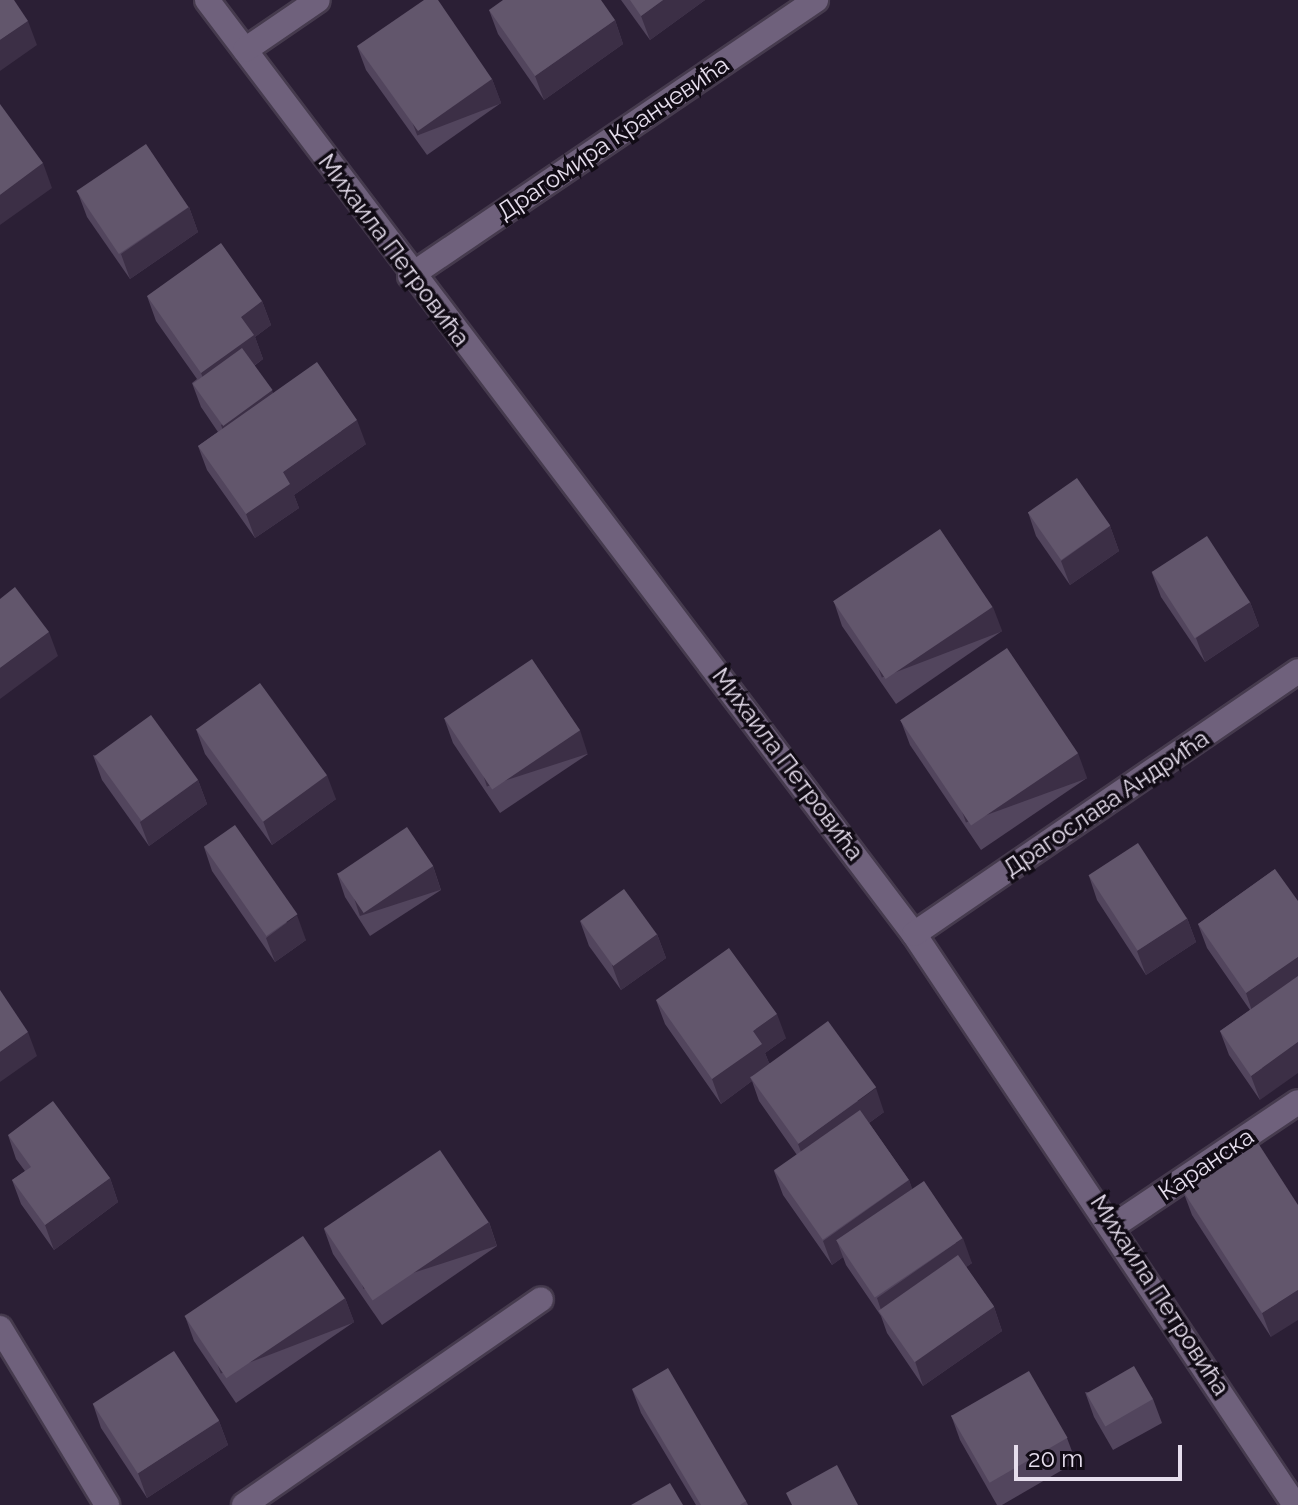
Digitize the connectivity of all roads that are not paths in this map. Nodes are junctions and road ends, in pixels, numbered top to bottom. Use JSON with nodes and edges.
{"nodes":[{"id":1,"x":207,"y":0,"type":"edge"},
{"id":2,"x":318,"y":0,"type":"edge"},
{"id":3,"x":816,"y":0,"type":"edge"},
{"id":4,"x":245,"y":50,"type":"junction"},
{"id":5,"x":410,"y":276,"type":"junction"},
{"id":6,"x":1298,"y":671,"type":"edge"},
{"id":7,"x":914,"y":934,"type":"junction"},
{"id":8,"x":1298,"y":1102,"type":"edge"},
{"id":9,"x":1115,"y":1225,"type":"junction"},
{"id":10,"x":541,"y":1299,"type":"dead end"},
{"id":11,"x":0,"y":1328,"type":"edge"},
{"id":12,"x":107,"y":1505,"type":"edge"},
{"id":13,"x":244,"y":1505,"type":"edge"},
{"id":14,"x":1295,"y":1505,"type":"edge"}],
"edges":[{"from":1,"to":4,"type":"street","name":"Михаила Петровића"},
{"from":2,"to":4,"type":"street"},
{"from":3,"to":5,"type":"street","name":"Драгомира Кранчевића"},
{"from":4,"to":5,"type":"street","name":"Михаила Петровића"},
{"from":5,"to":7,"type":"street","name":"Михаила Петровића"},
{"from":6,"to":7,"type":"street","name":"Драгослава Андрића"},
{"from":7,"to":9,"type":"street","name":"Михаила Петровића"},
{"from":8,"to":9,"type":"street","name":"Каранска"},
{"from":9,"to":14,"type":"street","name":"Михаила Петровића"},
{"from":10,"to":13,"type":"street"},
{"from":11,"to":12,"type":"street"}]}
